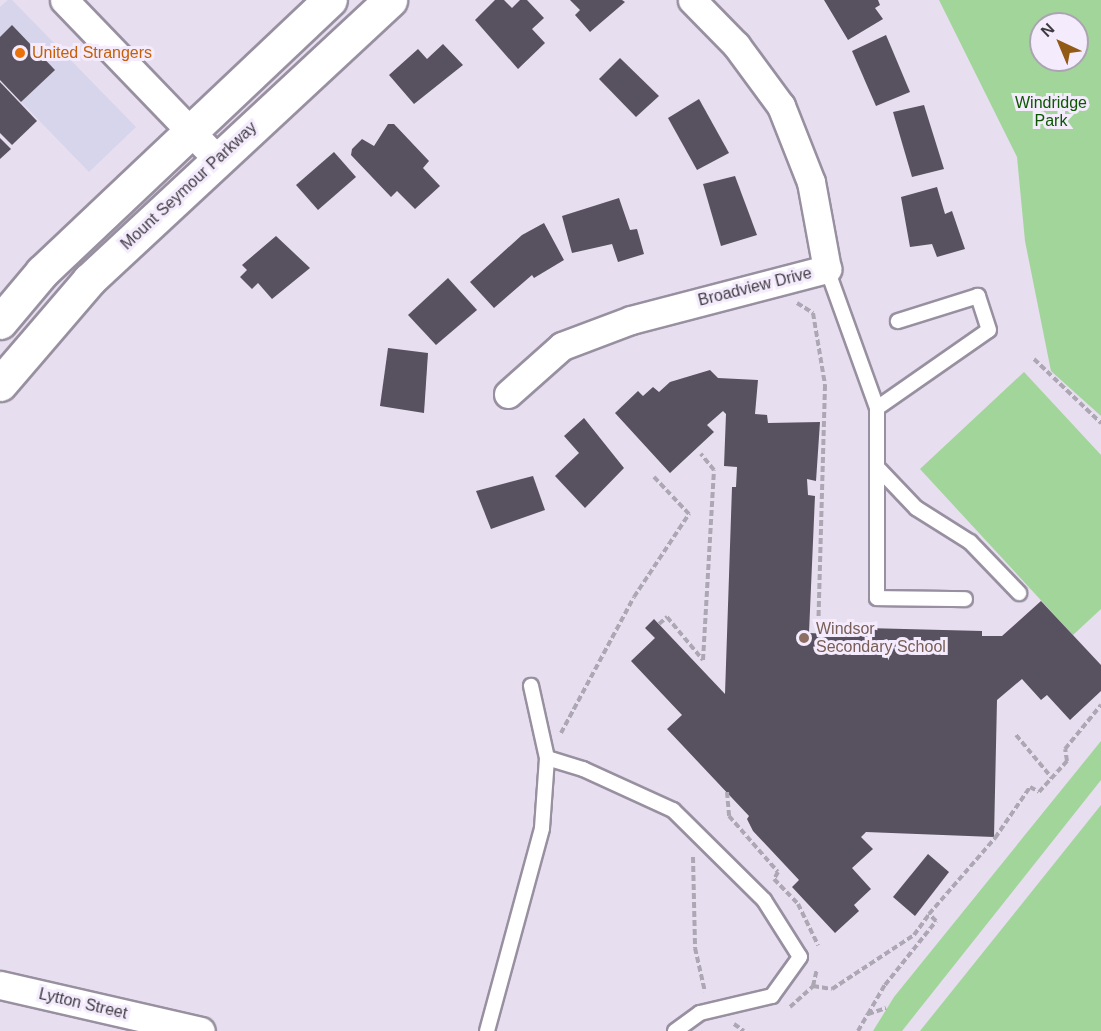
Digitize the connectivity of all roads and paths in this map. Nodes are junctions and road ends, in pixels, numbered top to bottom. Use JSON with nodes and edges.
{"nodes":[{"id":1,"x":64,"y":0,"type":"edge"},
{"id":2,"x":330,"y":0,"type":"edge"},
{"id":3,"x":390,"y":0,"type":"edge"},
{"id":4,"x":692,"y":0,"type":"edge"},
{"id":5,"x":190,"y":130,"type":"junction"},
{"id":6,"x":217,"y":159,"type":"junction"},
{"id":7,"x":826,"y":269,"type":"junction"},
{"id":8,"x":785,"y":306,"type":"dead end"},
{"id":9,"x":898,"y":321,"type":"dead end"},
{"id":10,"x":0,"y":322,"type":"edge"},
{"id":11,"x":1034,"y":359,"type":"dead end"},
{"id":12,"x":0,"y":384,"type":"edge"},
{"id":13,"x":508,"y":394,"type":"dead end"},
{"id":14,"x":876,"y":408,"type":"junction"},
{"id":15,"x":1101,"y":423,"type":"edge"},
{"id":16,"x":701,"y":454,"type":"dead end"},
{"id":17,"x":877,"y":466,"type":"junction"},
{"id":18,"x":654,"y":477,"type":"dead end"},
{"id":19,"x":1019,"y":593,"type":"dead end"},
{"id":20,"x":965,"y":598,"type":"dead end"},
{"id":21,"x":659,"y":624,"type":"dead end"},
{"id":22,"x":818,"y":633,"type":"dead end"},
{"id":23,"x":531,"y":686,"type":"dead end"},
{"id":24,"x":1101,"y":705,"type":"edge"},
{"id":25,"x":1016,"y":735,"type":"dead end"},
{"id":26,"x":547,"y":758,"type":"junction"},
{"id":27,"x":1052,"y":778,"type":"junction"},
{"id":28,"x":694,"y":846,"type":"dead end"},
{"id":29,"x":929,"y":914,"type":"junction"},
{"id":30,"x":0,"y":985,"type":"edge"},
{"id":31,"x":813,"y":986,"type":"dead end"},
{"id":32,"x":886,"y":1008,"type":"dead end"},
{"id":33,"x":709,"y":1011,"type":"junction"},
{"id":34,"x":868,"y":1014,"type":"junction"},
{"id":35,"x":201,"y":1031,"type":"edge"},
{"id":36,"x":487,"y":1031,"type":"edge"},
{"id":37,"x":675,"y":1031,"type":"edge"},
{"id":38,"x":858,"y":1031,"type":"edge"}],
"edges":[{"from":1,"to":5,"type":"street"},
{"from":2,"to":5,"type":"main road"},
{"from":3,"to":6,"type":"main road","name":"Mount Seymour Parkway"},
{"from":4,"to":7,"type":"street","name":"Broadview Drive"},
{"from":5,"to":6,"type":"street"},
{"from":5,"to":10,"type":"main road"},
{"from":6,"to":12,"type":"main road","name":"Mount Seymour Parkway"},
{"from":7,"to":13,"type":"street","name":"Broadview Drive"},
{"from":7,"to":14,"type":"lane"},
{"from":8,"to":22,"type":"path"},
{"from":9,"to":14,"type":"lane"},
{"from":11,"to":15,"type":"path"},
{"from":14,"to":17,"type":"lane"},
{"from":16,"to":21,"type":"path"},
{"from":17,"to":19,"type":"lane"},
{"from":17,"to":20,"type":"lane"},
{"from":18,"to":26,"type":"path"},
{"from":23,"to":26,"type":"lane"},
{"from":24,"to":27,"type":"path"},
{"from":25,"to":27,"type":"path"},
{"from":26,"to":33,"type":"lane"},
{"from":26,"to":36,"type":"lane"},
{"from":27,"to":29,"type":"path"},
{"from":28,"to":33,"type":"path"},
{"from":29,"to":31,"type":"path"},
{"from":29,"to":34,"type":"path"},
{"from":30,"to":35,"type":"street","name":"Lytton Street"},
{"from":32,"to":34,"type":"path"},
{"from":33,"to":37,"type":"lane"},
{"from":34,"to":38,"type":"path"}]}
